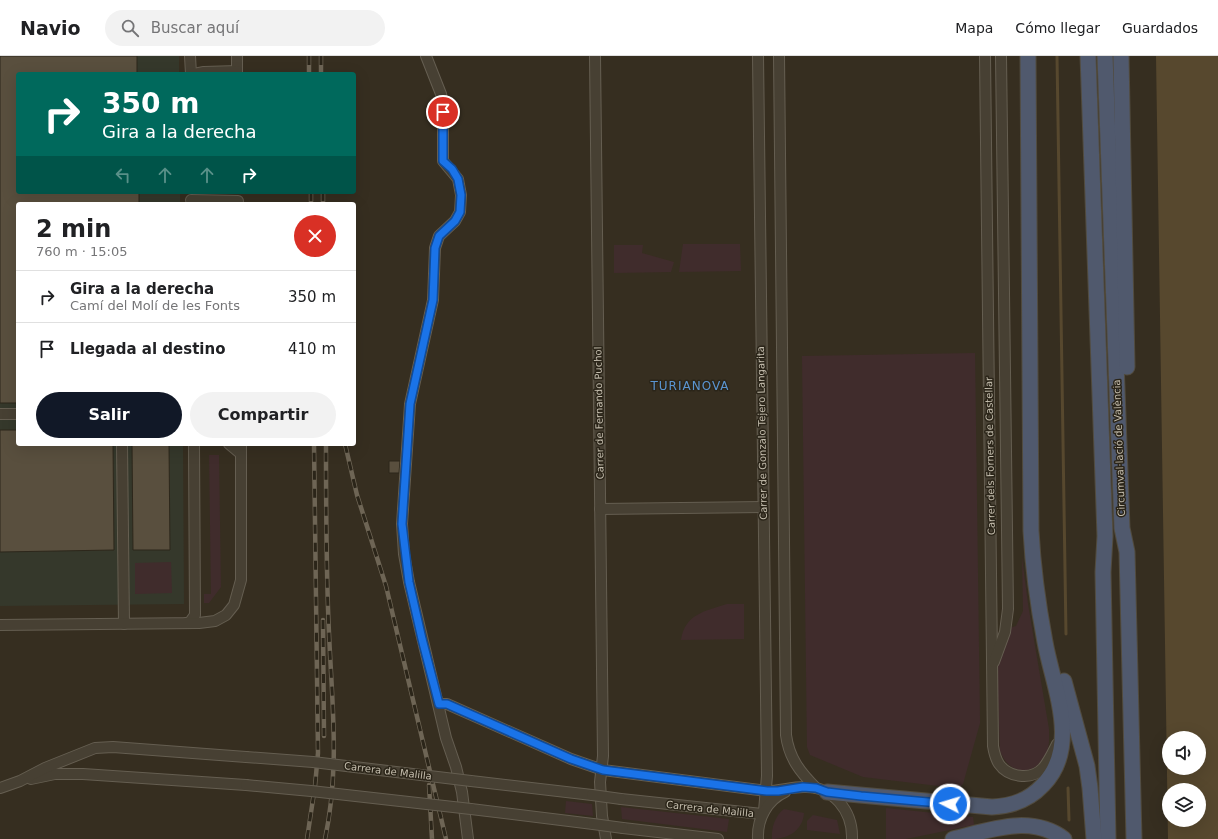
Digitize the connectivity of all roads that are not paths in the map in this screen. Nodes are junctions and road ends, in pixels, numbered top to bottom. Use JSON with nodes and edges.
{"nodes":[{"id":1,"x":190,"y":56,"type":"edge"},
{"id":2,"x":237,"y":56,"type":"edge"},
{"id":3,"x":426,"y":56,"type":"edge"},
{"id":4,"x":595,"y":56,"type":"edge"},
{"id":5,"x":758,"y":56,"type":"edge"},
{"id":6,"x":779,"y":56,"type":"edge"},
{"id":7,"x":985,"y":56,"type":"edge"},
{"id":8,"x":1002,"y":56,"type":"edge"},
{"id":9,"x":1028,"y":56,"type":"edge"},
{"id":10,"x":1088,"y":56,"type":"edge"},
{"id":11,"x":1105,"y":56,"type":"edge"},
{"id":12,"x":1121,"y":56,"type":"edge"},
{"id":13,"x":191,"y":72,"type":"edge"},
{"id":14,"x":204,"y":72,"type":"edge"},
{"id":15,"x":237,"y":72,"type":"edge"},
{"id":16,"x":191,"y":199,"type":"edge"},
{"id":17,"x":238,"y":199,"type":"edge"},
{"id":18,"x":0,"y":414,"type":"edge"},
{"id":19,"x":16,"y":414,"type":"edge"},
{"id":20,"x":122,"y":446,"type":"edge"},
{"id":21,"x":194,"y":446,"type":"edge"},
{"id":22,"x":241,"y":449,"type":"edge"},
{"id":23,"x":763,"y":507,"type":"junction"},
{"id":24,"x":600,"y":509,"type":"junction"},
{"id":25,"x":1105,"y":536,"type":"junction"},
{"id":26,"x":1127,"y":552,"type":"junction"},
{"id":27,"x":1033,"y":563,"type":"junction"},
{"id":28,"x":186,"y":623,"type":"junction"},
{"id":29,"x":124,"y":624,"type":"junction"},
{"id":30,"x":0,"y":625,"type":"edge"},
{"id":31,"x":992,"y":670,"type":"junction"},
{"id":32,"x":439,"y":704,"type":"junction"},
{"id":33,"x":1062,"y":733,"type":"junction"},
{"id":34,"x":603,"y":770,"type":"junction"},
{"id":35,"x":20,"y":781,"type":"junction"},
{"id":36,"x":0,"y":788,"type":"edge"},
{"id":37,"x":791,"y":789,"type":"junction"},
{"id":38,"x":821,"y":790,"type":"junction"},
{"id":39,"x":767,"y":791,"type":"junction"},
{"id":40,"x":763,"y":812,"type":"junction"},
{"id":41,"x":468,"y":839,"type":"edge"},
{"id":42,"x":606,"y":839,"type":"edge"},
{"id":43,"x":718,"y":839,"type":"edge"},
{"id":44,"x":758,"y":839,"type":"edge"},
{"id":45,"x":852,"y":839,"type":"edge"},
{"id":46,"x":954,"y":839,"type":"edge"},
{"id":47,"x":1064,"y":839,"type":"edge"},
{"id":48,"x":1094,"y":839,"type":"edge"},
{"id":49,"x":1108,"y":839,"type":"edge"},
{"id":50,"x":1119,"y":839,"type":"edge"},
{"id":51,"x":1134,"y":839,"type":"edge"}],
"edges":[{"from":1,"to":13,"type":"street"},
{"from":2,"to":15,"type":"street"},
{"from":3,"to":32,"type":"street"},
{"from":4,"to":24,"type":"street","name":"Carrer de Fernando Puchol"},
{"from":5,"to":23,"type":"street","name":"Carrer de Gonzalo Tejero Langarita"},
{"from":6,"to":38,"type":"street","name":"Carrer de Gonzalo Tejero Langarita"},
{"from":7,"to":31,"type":"street","name":"Carrer dels Forners de Castellar"},
{"from":8,"to":31,"type":"street"},
{"from":9,"to":27,"type":"highway"},
{"from":10,"to":25,"type":"highway","name":"Circumval·lació de València"},
{"from":11,"to":26,"type":"highway","name":"Circumval·lació de València"},
{"from":12,"to":26,"type":"highway"},
{"from":14,"to":15,"type":"street"},
{"from":16,"to":17,"type":"street"},
{"from":18,"to":19,"type":"street"},
{"from":20,"to":29,"type":"street"},
{"from":21,"to":28,"type":"street"},
{"from":22,"to":28,"type":"street"},
{"from":23,"to":24,"type":"street"},
{"from":23,"to":39,"type":"street","name":"Carrer de Gonzalo Tejero Langarita"},
{"from":24,"to":34,"type":"street","name":"Carrer de Fernando Puchol"},
{"from":25,"to":49,"type":"highway","name":"Circumval·lació de València"},
{"from":25,"to":50,"type":"highway"},
{"from":26,"to":51,"type":"highway","name":"Circumval·lació de València"},
{"from":27,"to":33,"type":"highway"},
{"from":27,"to":48,"type":"highway"},
{"from":28,"to":29,"type":"street"},
{"from":29,"to":30,"type":"street"},
{"from":31,"to":33,"type":"street","name":"Carrer dels Forners de Castellar"},
{"from":32,"to":34,"type":"street"},
{"from":32,"to":41,"type":"street"},
{"from":33,"to":38,"type":"highway"},
{"from":34,"to":39,"type":"street"},
{"from":34,"to":42,"type":"street","name":"Carrer de Fernando Puchol"},
{"from":35,"to":36,"type":"street","name":"Carrera de Malilla"},
{"from":35,"to":40,"type":"street","name":"Carrera de Malilla","bridge":true},
{"from":35,"to":43,"type":"street","name":"Carrera de Malilla","bridge":true},
{"from":37,"to":38,"type":"street"},
{"from":37,"to":39,"type":"street"},
{"from":37,"to":40,"type":"street"},
{"from":38,"to":45,"type":"street","name":"Carrer de Gonzalo Tejero Langarita"},
{"from":39,"to":40,"type":"street","name":"Carrer de Gonzalo Tejero Langarita"},
{"from":40,"to":44,"type":"street","name":"Carrer de Gonzalo Tejero Langarita"},
{"from":46,"to":47,"type":"highway"}]}
